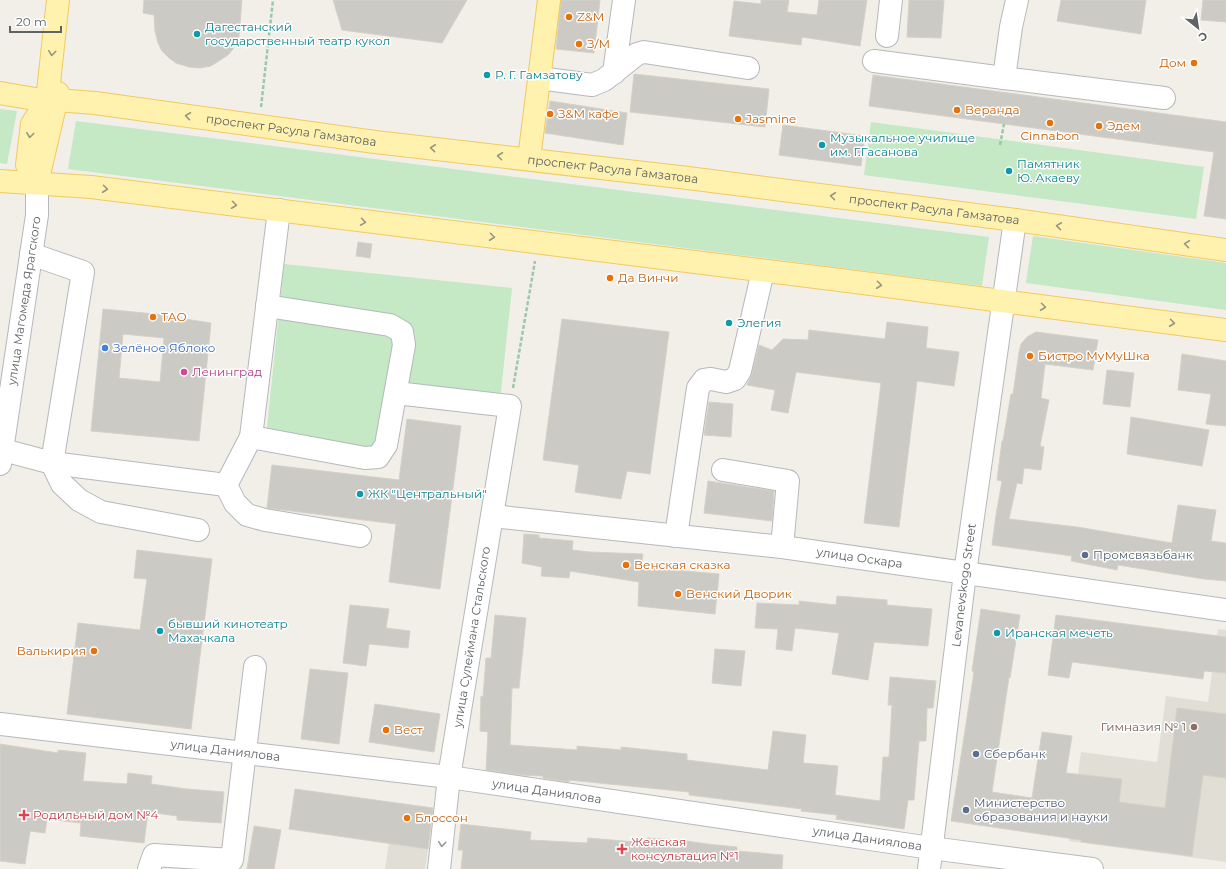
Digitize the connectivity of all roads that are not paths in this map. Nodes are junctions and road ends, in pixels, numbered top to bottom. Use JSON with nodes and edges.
{"nodes":[{"id":1,"x":58,"y":0,"type":"edge"},
{"id":2,"x":71,"y":0,"type":"edge"},
{"id":3,"x":545,"y":0,"type":"edge"},
{"id":4,"x":549,"y":0,"type":"edge"},
{"id":5,"x":624,"y":0,"type":"edge"},
{"id":6,"x":891,"y":0,"type":"edge"},
{"id":7,"x":1017,"y":0,"type":"edge"},
{"id":8,"x":887,"y":36,"type":"dead end"},
{"id":9,"x":874,"y":61,"type":"dead end"},
{"id":10,"x":748,"y":68,"type":"dead end"},
{"id":11,"x":614,"y":73,"type":"junction"},
{"id":12,"x":539,"y":78,"type":"junction"},
{"id":13,"x":1004,"y":78,"type":"junction"},
{"id":14,"x":0,"y":93,"type":"edge"},
{"id":15,"x":1164,"y":98,"type":"dead end"},
{"id":16,"x":51,"y":101,"type":"junction"},
{"id":17,"x":527,"y":159,"type":"junction"},
{"id":18,"x":0,"y":181,"type":"edge"},
{"id":19,"x":37,"y":184,"type":"junction"},
{"id":20,"x":279,"y":210,"type":"junction"},
{"id":21,"x":1015,"y":220,"type":"junction"},
{"id":22,"x":1226,"y":250,"type":"edge"},
{"id":23,"x":31,"y":254,"type":"junction"},
{"id":24,"x":763,"y":271,"type":"junction"},
{"id":25,"x":1004,"y":302,"type":"junction"},
{"id":26,"x":267,"y":306,"type":"junction"},
{"id":27,"x":1226,"y":330,"type":"edge"},
{"id":28,"x":396,"y":392,"type":"junction"},
{"id":29,"x":251,"y":437,"type":"junction"},
{"id":30,"x":1,"y":454,"type":"edge"},
{"id":31,"x":52,"y":463,"type":"junction"},
{"id":32,"x":724,"y":470,"type":"dead end"},
{"id":33,"x":226,"y":485,"type":"junction"},
{"id":34,"x":492,"y":516,"type":"junction"},
{"id":35,"x":198,"y":530,"type":"dead end"},
{"id":36,"x":360,"y":536,"type":"dead end"},
{"id":37,"x":676,"y":536,"type":"junction"},
{"id":38,"x":782,"y":547,"type":"junction"},
{"id":39,"x":965,"y":573,"type":"junction"},
{"id":40,"x":1226,"y":610,"type":"edge"},
{"id":41,"x":255,"y":667,"type":"dead end"},
{"id":42,"x":0,"y":724,"type":"edge"},
{"id":43,"x":245,"y":753,"type":"junction"},
{"id":44,"x":449,"y":777,"type":"junction"},
{"id":45,"x":930,"y":858,"type":"edge"},
{"id":46,"x":149,"y":869,"type":"edge"},
{"id":47,"x":439,"y":869,"type":"edge"},
{"id":48,"x":1092,"y":869,"type":"edge"}],
"edges":[{"from":1,"to":16,"type":"main road","one_way":true},
{"from":2,"to":16,"type":"main road"},
{"from":3,"to":17,"type":"main road"},
{"from":4,"to":12,"type":"main road"},
{"from":5,"to":11,"type":"street"},
{"from":6,"to":8,"type":"street"},
{"from":7,"to":13,"type":"street"},
{"from":9,"to":13,"type":"street"},
{"from":10,"to":11,"type":"street"},
{"from":11,"to":12,"type":"street"},
{"from":12,"to":17,"type":"main road"},
{"from":13,"to":15,"type":"street"},
{"from":14,"to":16,"type":"main road","name":"проспект Расула Гамзатова"},
{"from":17,"to":16,"type":"main road","name":"проспект Расула Гамзатова","one_way":true},
{"from":16,"to":19,"type":"main road"},
{"from":21,"to":17,"type":"main road","name":"проспект Расула Гамзатова","one_way":true},
{"from":18,"to":19,"type":"main road"},
{"from":19,"to":20,"type":"main road","one_way":true},
{"from":19,"to":23,"type":"street","name":"улица Магомеда Ярагского"},
{"from":20,"to":24,"type":"main road","one_way":true},
{"from":20,"to":26,"type":"street"},
{"from":22,"to":21,"type":"main road","name":"проспект Расула Гамзатова","one_way":true},
{"from":21,"to":25,"type":"street","name":"Levanevskogo Street"},
{"from":23,"to":30,"type":"street","name":"улица Магомеда Ярагского"},
{"from":23,"to":31,"type":"street"},
{"from":24,"to":25,"type":"main road","one_way":true},
{"from":24,"to":37,"type":"street"},
{"from":25,"to":27,"type":"main road","one_way":true},
{"from":25,"to":39,"type":"street","name":"Levanevskogo Street"},
{"from":26,"to":28,"type":"street"},
{"from":26,"to":29,"type":"street"},
{"from":28,"to":29,"type":"street"},
{"from":28,"to":34,"type":"street","name":"улица Сулеймана Стальского"},
{"from":29,"to":33,"type":"street"},
{"from":30,"to":31,"type":"street"},
{"from":31,"to":33,"type":"street"},
{"from":31,"to":35,"type":"street"},
{"from":32,"to":38,"type":"street"},
{"from":33,"to":36,"type":"street"},
{"from":34,"to":37,"type":"street","name":"улица Оскара"},
{"from":34,"to":44,"type":"street","name":"улица Сулеймана Стальского"},
{"from":37,"to":38,"type":"street","name":"улица Оскара"},
{"from":38,"to":39,"type":"street","name":"улица Оскара"},
{"from":39,"to":40,"type":"street","name":"улица Оскара"},
{"from":39,"to":45,"type":"street","name":"Levanevskogo Street"},
{"from":41,"to":43,"type":"street"},
{"from":42,"to":43,"type":"street","name":"улица Даниялова"},
{"from":43,"to":44,"type":"street","name":"улица Даниялова"},
{"from":43,"to":46,"type":"street"},
{"from":44,"to":45,"type":"street","name":"улица Даниялова"},
{"from":44,"to":47,"type":"street","name":"улица Сулеймана Стальского","one_way":true},
{"from":45,"to":48,"type":"street","name":"улица Даниялова"}]}
